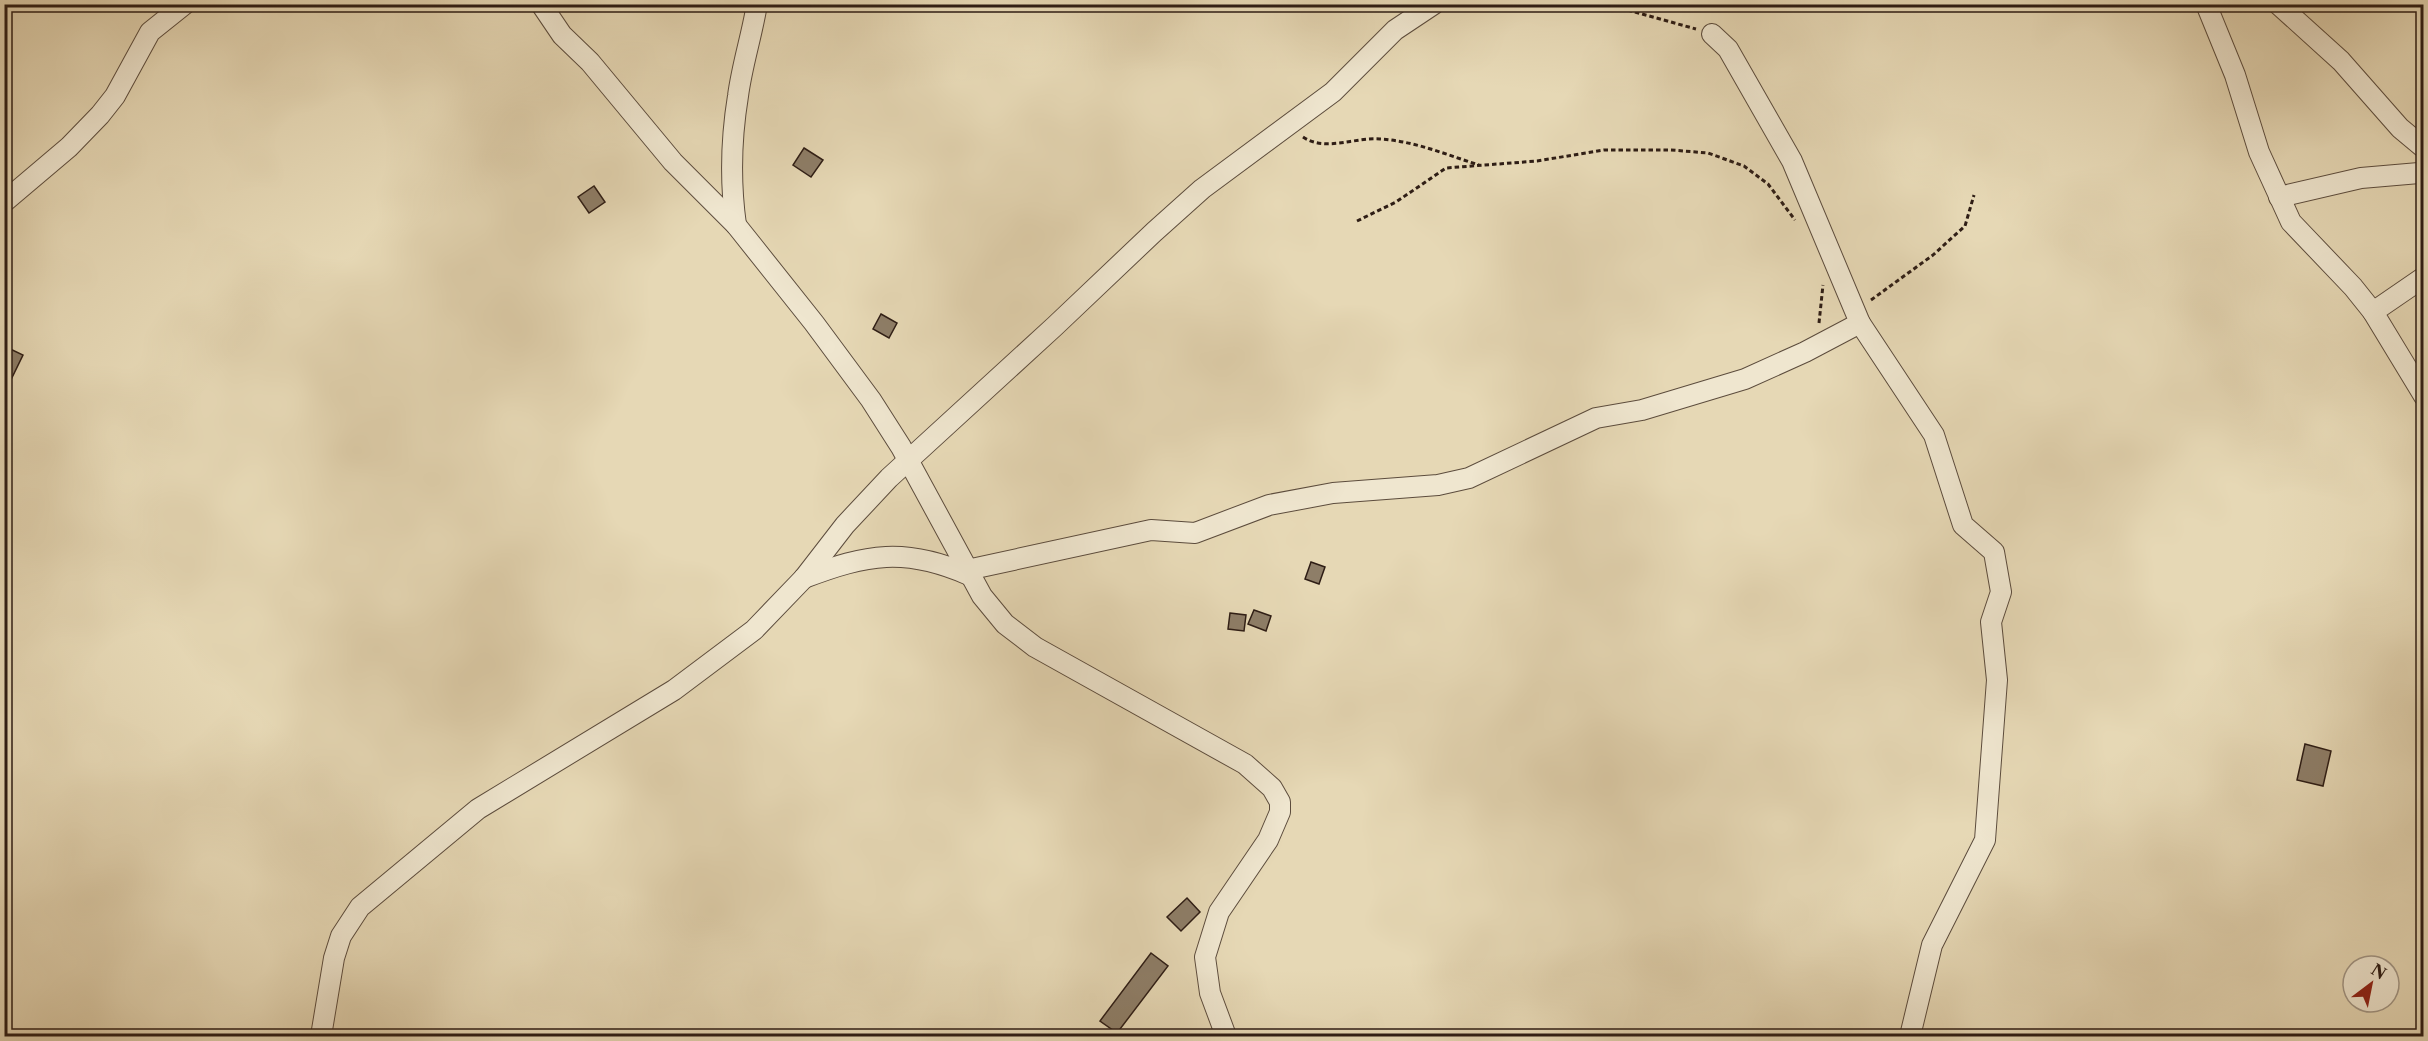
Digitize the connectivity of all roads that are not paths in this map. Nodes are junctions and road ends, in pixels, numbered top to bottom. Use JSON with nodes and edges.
{"nodes":[{"id":1,"x":185,"y":4,"type":"edge"},
{"id":2,"x":542,"y":4,"type":"edge"},
{"id":3,"x":757,"y":4,"type":"edge"},
{"id":4,"x":1434,"y":4,"type":"edge"},
{"id":5,"x":2206,"y":4,"type":"edge"},
{"id":6,"x":2278,"y":4,"type":"edge"},
{"id":7,"x":1712,"y":34,"type":"road end"},
{"id":8,"x":2424,"y":148,"type":"edge"},
{"id":9,"x":2424,"y":175,"type":"edge"},
{"id":10,"x":2279,"y":197,"type":"junction"},
{"id":11,"x":4,"y":202,"type":"edge"},
{"id":12,"x":736,"y":225,"type":"junction"},
{"id":13,"x":2424,"y":277,"type":"edge"},
{"id":14,"x":2373,"y":312,"type":"junction"},
{"id":15,"x":1857,"y":317,"type":"junction"},
{"id":16,"x":2424,"y":396,"type":"edge"},
{"id":17,"x":908,"y":459,"type":"junction"},
{"id":18,"x":968,"y":572,"type":"junction"},
{"id":19,"x":804,"y":578,"type":"junction"},
{"id":20,"x":321,"y":1036,"type":"edge"},
{"id":21,"x":1226,"y":1036,"type":"edge"},
{"id":22,"x":1910,"y":1036,"type":"edge"}],
"edges":[{"from":1,"to":11,"type":"street"},
{"from":2,"to":12,"type":"street"},
{"from":3,"to":12,"type":"street"},
{"from":4,"to":17,"type":"street"},
{"from":5,"to":10,"type":"street"},
{"from":6,"to":8,"type":"street"},
{"from":7,"to":15,"type":"street"},
{"from":9,"to":10,"type":"street"},
{"from":10,"to":14,"type":"street"},
{"from":12,"to":17,"type":"street"},
{"from":13,"to":14,"type":"street"},
{"from":14,"to":16,"type":"street"},
{"from":15,"to":18,"type":"street"},
{"from":15,"to":22,"type":"street"},
{"from":17,"to":18,"type":"street"},
{"from":17,"to":19,"type":"street"},
{"from":18,"to":19,"type":"street"},
{"from":18,"to":21,"type":"street"},
{"from":19,"to":20,"type":"street"}]}
